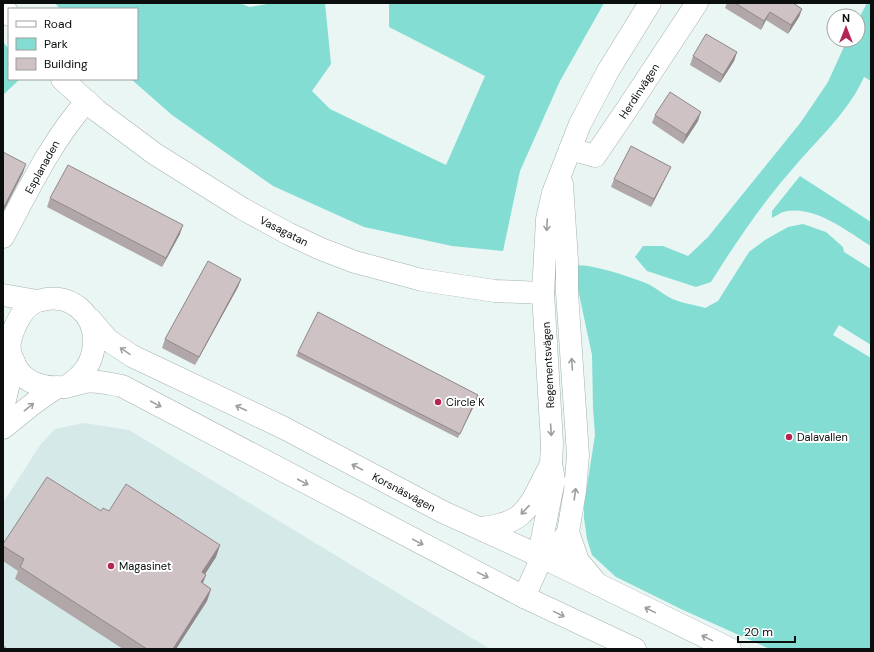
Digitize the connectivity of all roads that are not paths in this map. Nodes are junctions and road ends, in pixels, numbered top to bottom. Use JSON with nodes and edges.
{"nodes":[{"id":1,"x":650,"y":3,"type":"edge"},
{"id":2,"x":697,"y":3,"type":"edge"},
{"id":3,"x":63,"y":80,"type":"edge"},
{"id":4,"x":86,"y":101,"type":"junction"},
{"id":5,"x":570,"y":149,"type":"junction"},
{"id":6,"x":561,"y":174,"type":"junction"},
{"id":7,"x":3,"y":237,"type":"edge"},
{"id":8,"x":567,"y":292,"type":"junction"},
{"id":9,"x":543,"y":293,"type":"junction"},
{"id":10,"x":3,"y":295,"type":"edge"},
{"id":11,"x":37,"y":301,"type":"junction"},
{"id":12,"x":89,"y":318,"type":"junction"},
{"id":13,"x":9,"y":347,"type":"edge"},
{"id":14,"x":61,"y":387,"type":"junction"},
{"id":15,"x":3,"y":408,"type":"edge"},
{"id":16,"x":3,"y":428,"type":"edge"},
{"id":17,"x":551,"y":464,"type":"junction"},
{"id":18,"x":480,"y":528,"type":"junction"},
{"id":19,"x":568,"y":532,"type":"junction"},
{"id":20,"x":542,"y":557,"type":"junction"},
{"id":21,"x":598,"y":584,"type":"junction"},
{"id":22,"x":524,"y":597,"type":"junction"},
{"id":23,"x":635,"y":649,"type":"edge"},
{"id":24,"x":730,"y":649,"type":"edge"}],
"edges":[{"from":1,"to":5,"type":"street","name":"Regementsvägen"},
{"from":2,"to":5,"type":"street","name":"Herdinvägen"},
{"from":3,"to":4,"type":"street","name":"Vasagatan"},
{"from":4,"to":7,"type":"street","name":"Esplanaden"},
{"from":4,"to":9,"type":"street","name":"Vasagatan"},
{"from":5,"to":6,"type":"street","name":"Regementsvägen"},
{"from":6,"to":8,"type":"street","name":"Regementsvägen"},
{"from":6,"to":9,"type":"street","name":"Regementsvägen","one_way":true},
{"from":8,"to":9,"type":"street","name":"Vasagatan"},
{"from":19,"to":8,"type":"street","name":"Regementsvägen","one_way":true},
{"from":9,"to":17,"type":"street","name":"Regementsvägen","one_way":true},
{"from":10,"to":11,"type":"street"},
{"from":11,"to":12,"type":"street"},
{"from":11,"to":13,"type":"street"},
{"from":12,"to":14,"type":"street"},
{"from":18,"to":12,"type":"street","name":"Korsnäsvägen","one_way":true},
{"from":13,"to":14,"type":"street"},
{"from":13,"to":15,"type":"street"},
{"from":16,"to":14,"type":"street","one_way":true},
{"from":14,"to":22,"type":"street","one_way":true},
{"from":17,"to":18,"type":"street","one_way":true},
{"from":17,"to":20,"type":"street","name":"Regementsvägen"},
{"from":18,"to":20,"type":"street","name":"Korsnäsvägen"},
{"from":19,"to":20,"type":"street"},
{"from":19,"to":21,"type":"street"},
{"from":20,"to":21,"type":"street","name":"Korsnäsvägen"},
{"from":20,"to":22,"type":"street"},
{"from":24,"to":21,"type":"street","name":"Korsnäsvägen","one_way":true},
{"from":22,"to":23,"type":"street","one_way":true}]}
